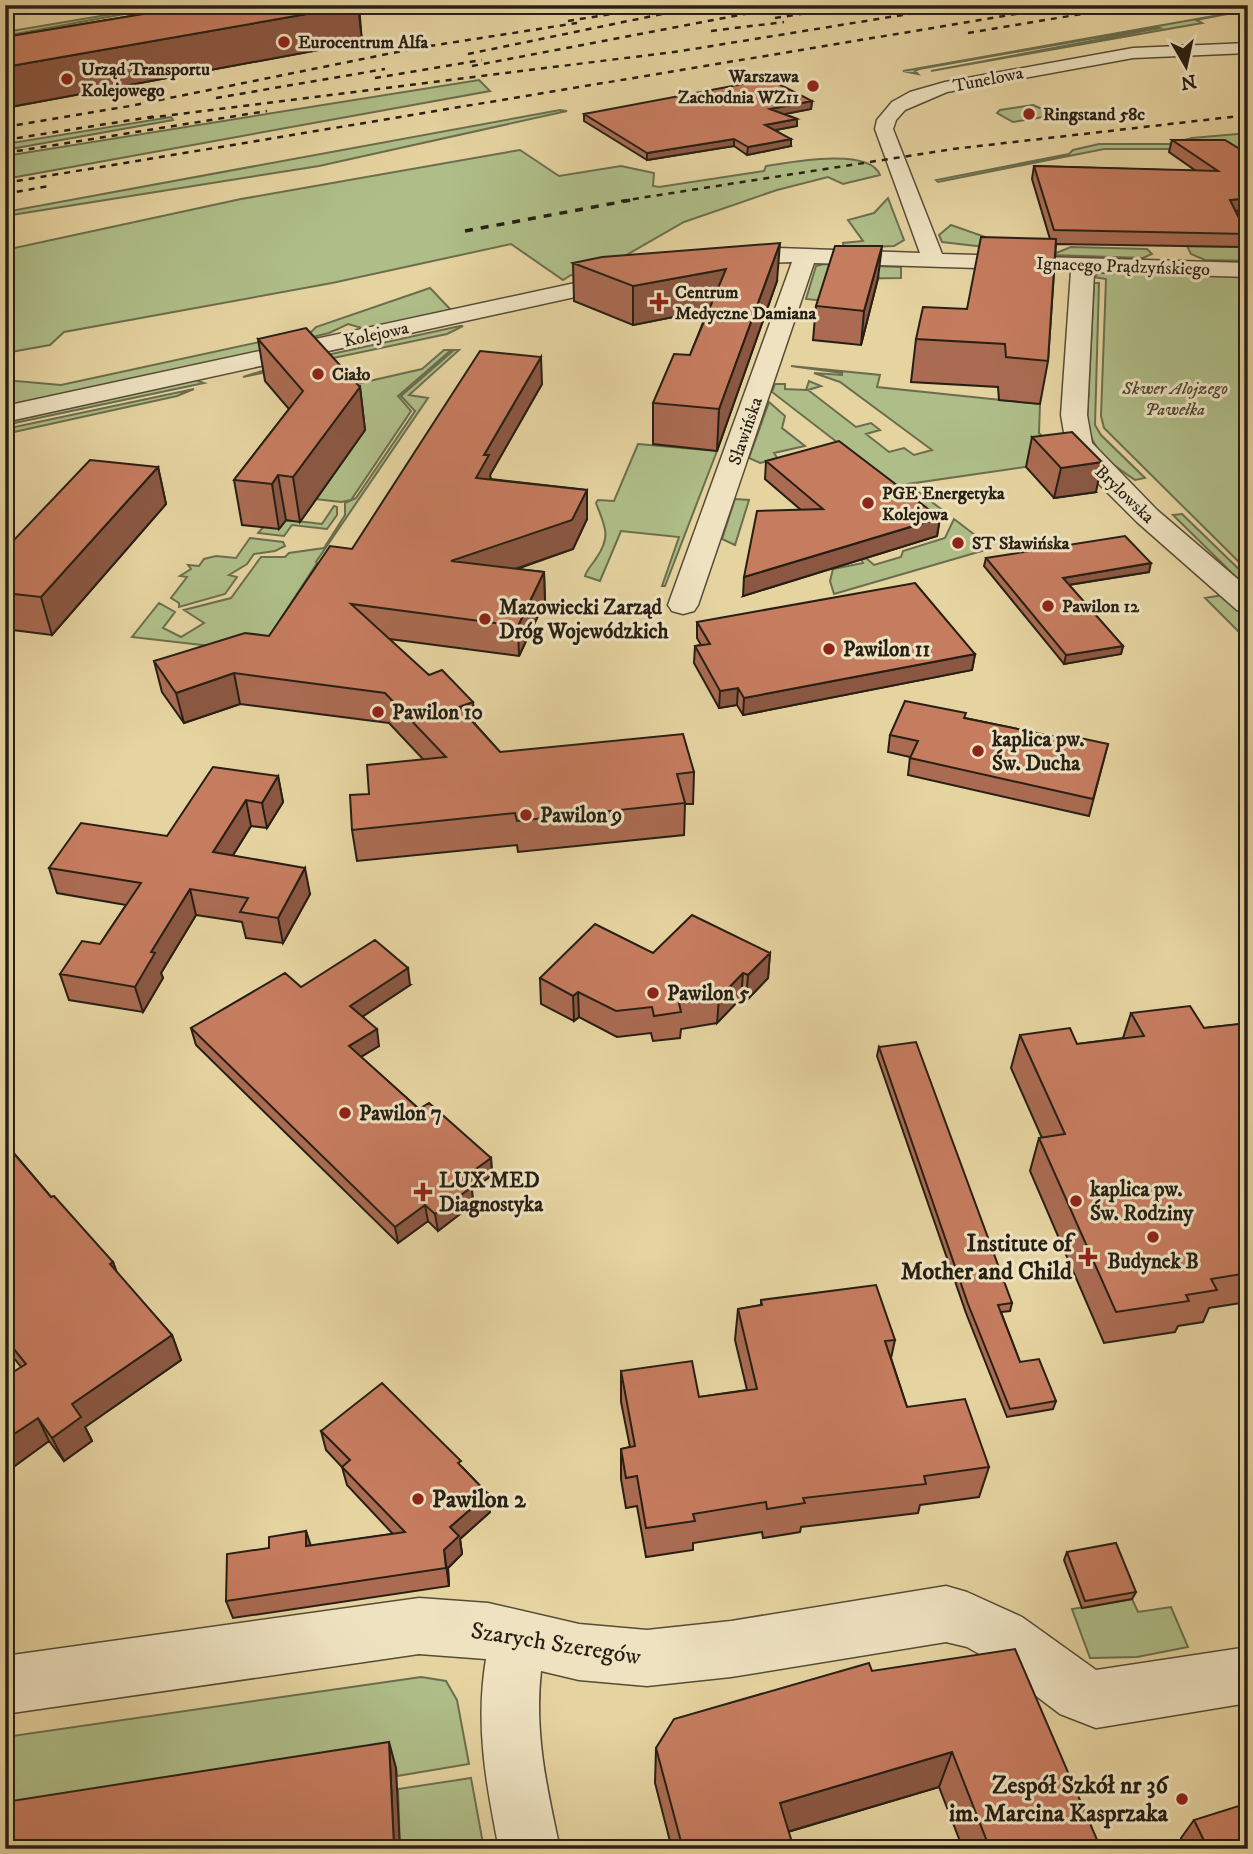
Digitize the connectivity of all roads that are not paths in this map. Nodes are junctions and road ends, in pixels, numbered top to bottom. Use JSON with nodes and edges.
{"nodes":[{"id":1,"x":1248,"y":48,"type":"edge"},
{"id":2,"x":805,"y":256,"type":"junction"},
{"id":3,"x":933,"y":259,"type":"junction"},
{"id":4,"x":701,"y":262,"type":"edge"},
{"id":5,"x":1083,"y":264,"type":"junction"},
{"id":6,"x":1248,"y":270,"type":"edge"},
{"id":7,"x":650,"y":274,"type":"edge"},
{"id":8,"x":5,"y":414,"type":"edge"},
{"id":9,"x":1248,"y":604,"type":"edge"},
{"id":10,"x":683,"y":605,"type":"dead end"},
{"id":11,"x":518,"y":1637,"type":"junction"},
{"id":12,"x":1248,"y":1675,"type":"edge"},
{"id":13,"x":5,"y":1685,"type":"edge"},
{"id":14,"x":530,"y":1849,"type":"edge"}],
"edges":[{"from":1,"to":3,"type":"street","name":"Tunelowa"},
{"from":2,"to":3,"type":"street","name":"Ignacego Prądzyńskiego"},
{"from":2,"to":4,"type":"street","name":"Ignacego Prądzyńskiego"},
{"from":2,"to":10,"type":"street","name":"Sławińska"},
{"from":3,"to":5,"type":"street","name":"Ignacego Prądzyńskiego"},
{"from":5,"to":6,"type":"street","name":"Ignacego Prądzyńskiego"},
{"from":5,"to":9,"type":"street","name":"Brylowska"},
{"from":7,"to":8,"type":"street","name":"Kolejowa"},
{"from":11,"to":12,"type":"street","name":"Szarych Szeregów"},
{"from":11,"to":13,"type":"street","name":"Szarych Szeregów"},
{"from":11,"to":14,"type":"street"}]}
